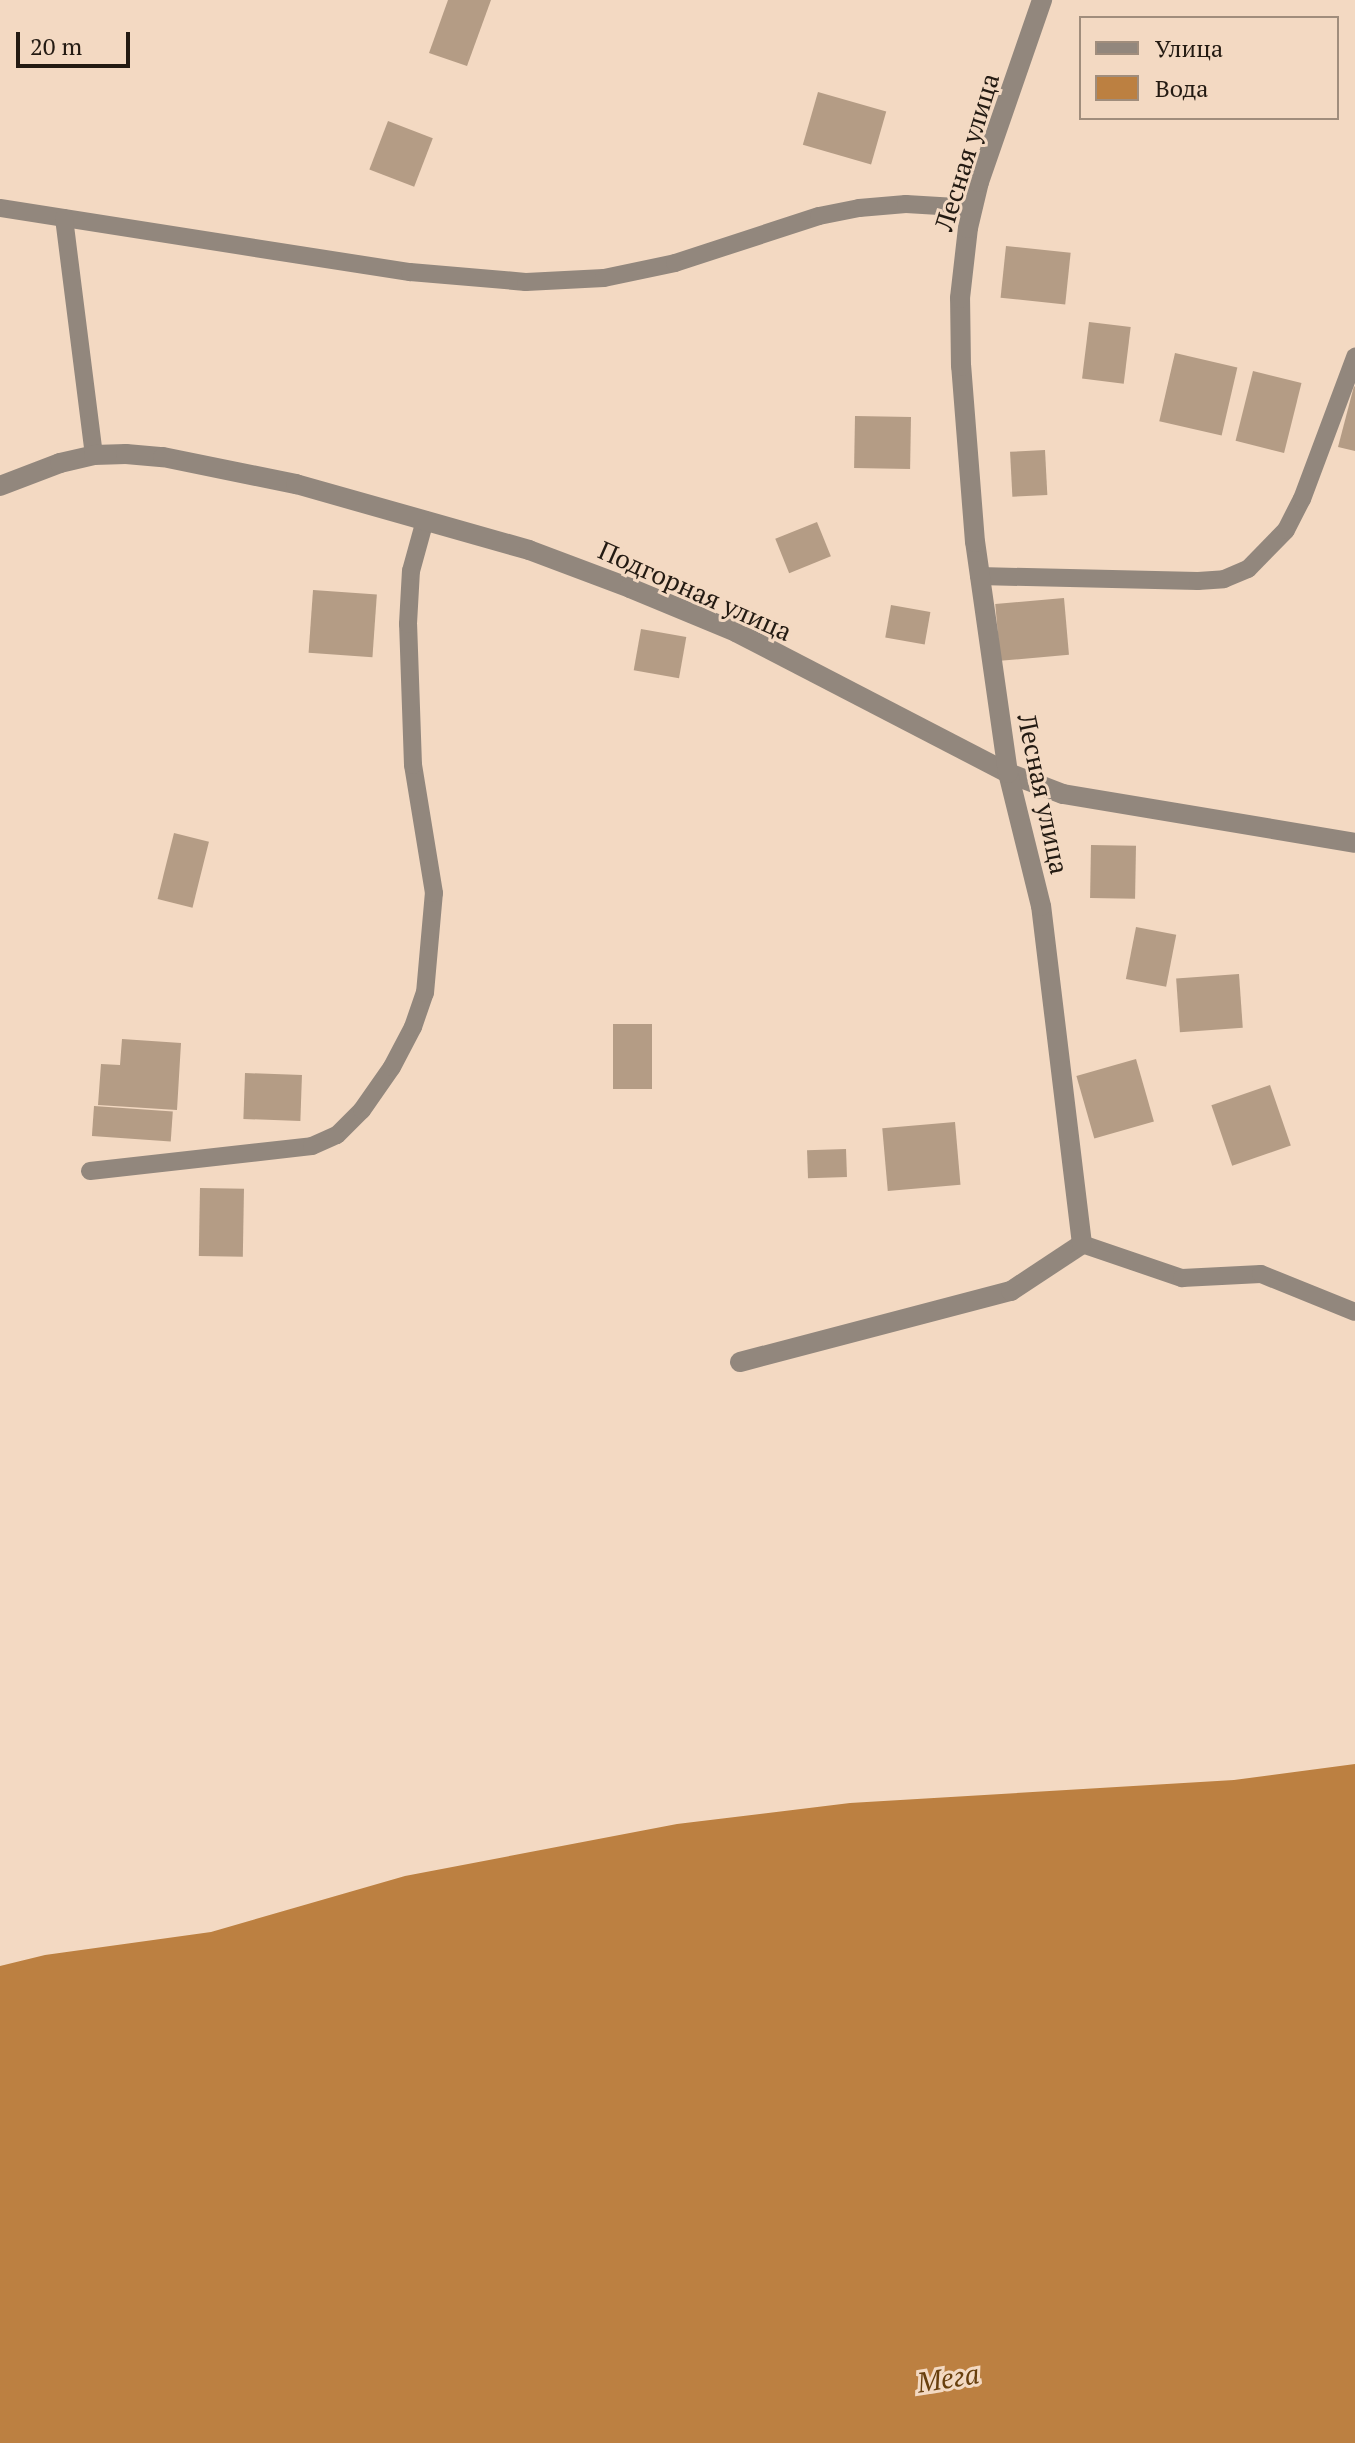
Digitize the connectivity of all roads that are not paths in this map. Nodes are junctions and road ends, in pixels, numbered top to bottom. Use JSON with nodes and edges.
{"nodes":[{"id":1,"x":1042,"y":0,"type":"edge"},
{"id":2,"x":0,"y":208,"type":"edge"},
{"id":3,"x":973,"y":208,"type":"junction"},
{"id":4,"x":64,"y":218,"type":"junction"},
{"id":5,"x":1355,"y":357,"type":"edge"},
{"id":6,"x":94,"y":455,"type":"junction"},
{"id":7,"x":0,"y":486,"type":"edge"},
{"id":8,"x":425,"y":520,"type":"junction"},
{"id":9,"x":979,"y":576,"type":"junction"},
{"id":10,"x":1008,"y":773,"type":"junction"},
{"id":11,"x":1355,"y":843,"type":"edge"},
{"id":12,"x":90,"y":1171,"type":"dead end"},
{"id":13,"x":1082,"y":1244,"type":"junction"},
{"id":14,"x":1355,"y":1312,"type":"edge"},
{"id":15,"x":740,"y":1362,"type":"dead end"}],
"edges":[{"from":1,"to":3,"type":"street","name":"Лесная улица"},
{"from":2,"to":4,"type":"lane"},
{"from":3,"to":4,"type":"lane"},
{"from":3,"to":9,"type":"street","name":"Лесная улица"},
{"from":4,"to":6,"type":"lane"},
{"from":5,"to":9,"type":"lane"},
{"from":6,"to":7,"type":"street","name":"Подгорная улица"},
{"from":6,"to":8,"type":"street","name":"Подгорная улица"},
{"from":8,"to":10,"type":"street","name":"Подгорная улица"},
{"from":8,"to":12,"type":"lane"},
{"from":9,"to":10,"type":"street","name":"Лесная улица"},
{"from":10,"to":11,"type":"street","name":"Подгорная улица"},
{"from":10,"to":13,"type":"street","name":"Лесная улица"},
{"from":13,"to":14,"type":"lane"},
{"from":13,"to":15,"type":"street"}]}
